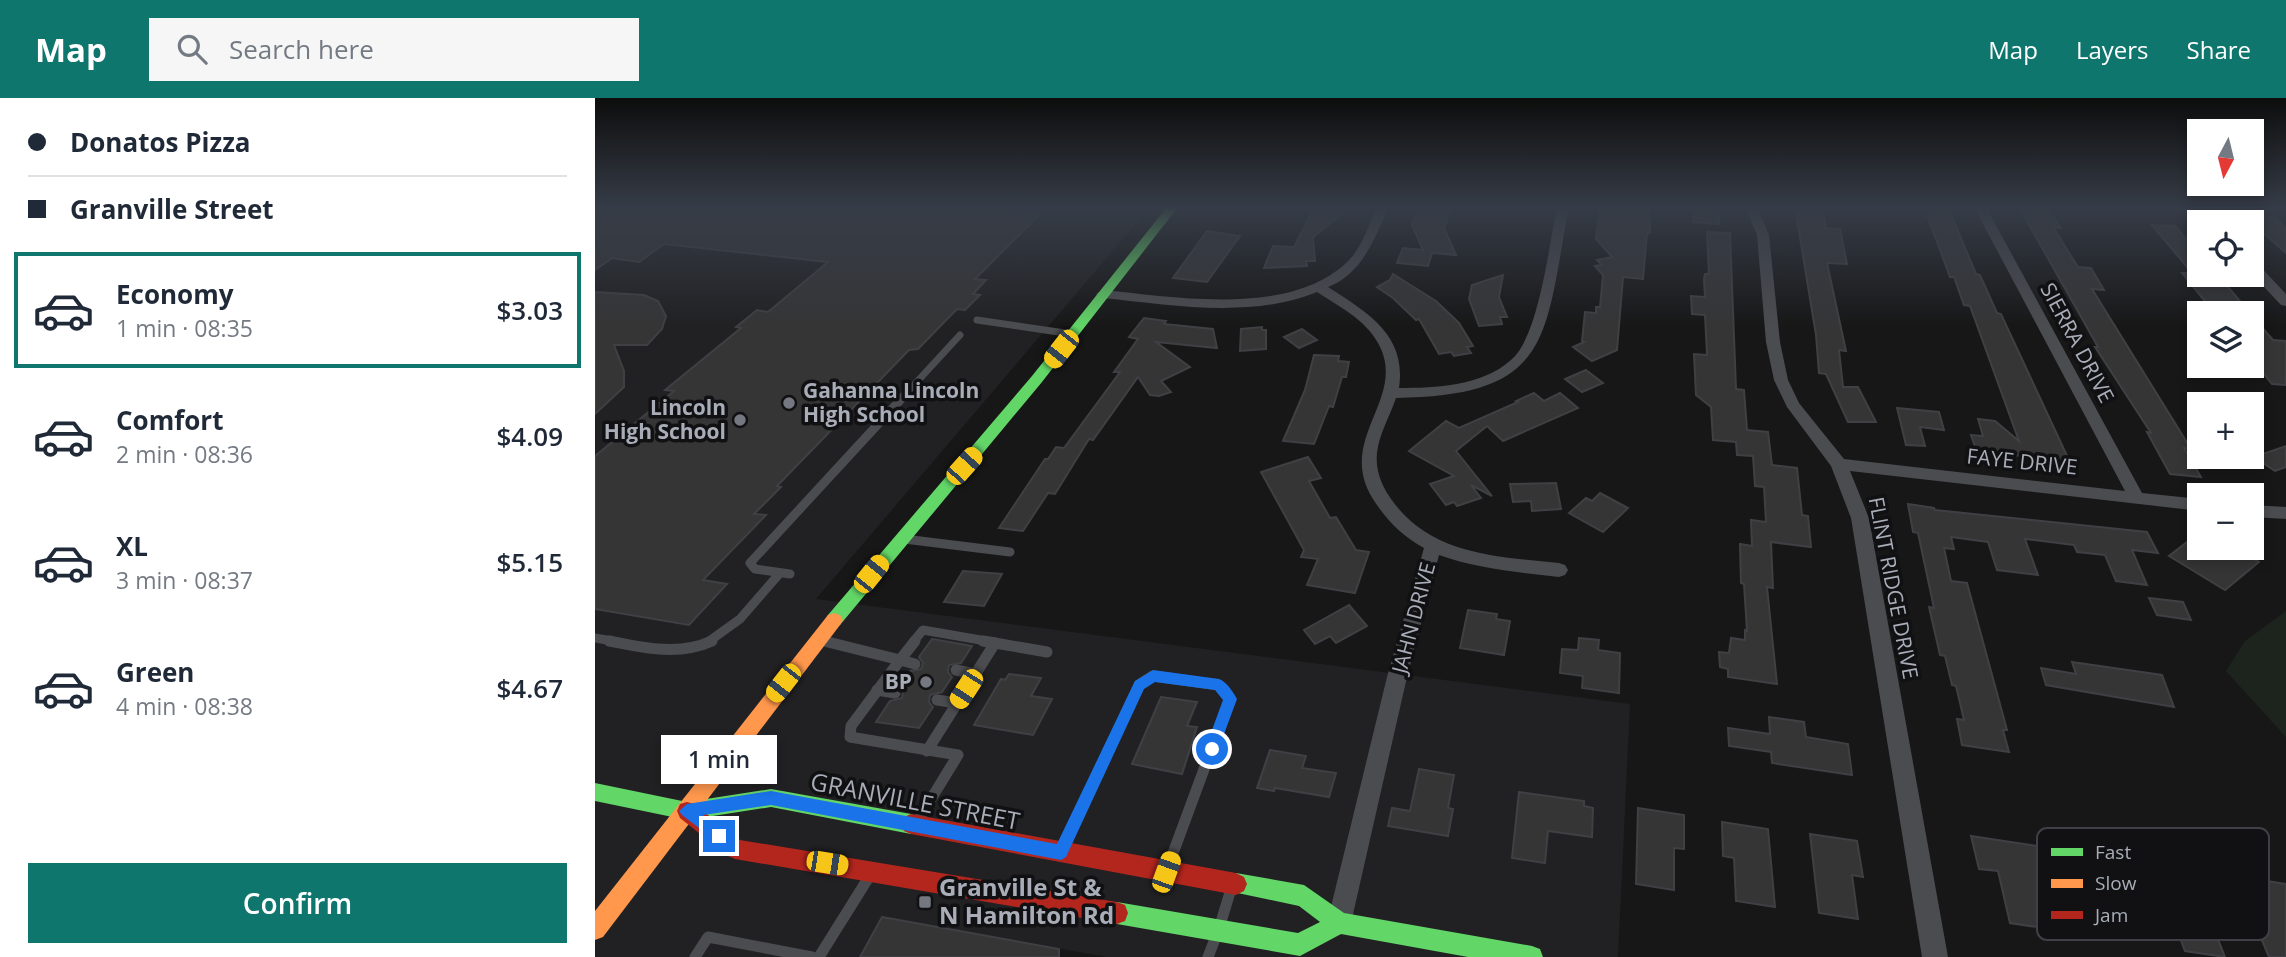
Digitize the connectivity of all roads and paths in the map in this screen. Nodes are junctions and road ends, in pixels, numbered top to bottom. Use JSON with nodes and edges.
{"nodes":[{"id":1,"x":1141,"y":247,"type":"edge"},
{"id":2,"x":1363,"y":247,"type":"edge"},
{"id":3,"x":1555,"y":247,"type":"edge"},
{"id":4,"x":1764,"y":247,"type":"edge"},
{"id":5,"x":2002,"y":247,"type":"edge"},
{"id":6,"x":2264,"y":279,"type":"edge"},
{"id":7,"x":1318,"y":287,"type":"junction"},
{"id":8,"x":1103,"y":294,"type":"junction"},
{"id":9,"x":2286,"y":302,"type":"edge"},
{"id":10,"x":977,"y":320,"type":"dead end"},
{"id":11,"x":1073,"y":334,"type":"junction"},
{"id":12,"x":960,"y":335,"type":"dead end"},
{"id":13,"x":1390,"y":393,"type":"junction"},
{"id":14,"x":1839,"y":464,"type":"junction"},
{"id":15,"x":2137,"y":498,"type":"junction"},
{"id":16,"x":2187,"y":504,"type":"edge"},
{"id":17,"x":2264,"y":512,"type":"edge"},
{"id":18,"x":2286,"y":513,"type":"edge"},
{"id":19,"x":900,"y":538,"type":"junction"},
{"id":20,"x":1433,"y":548,"type":"junction"},
{"id":21,"x":1010,"y":552,"type":"dead end"},
{"id":22,"x":1559,"y":570,"type":"dead end"},
{"id":23,"x":595,"y":638,"type":"edge"},
{"id":24,"x":817,"y":640,"type":"junction"},
{"id":25,"x":995,"y":642,"type":"junction"},
{"id":26,"x":1047,"y":652,"type":"dead end"},
{"id":27,"x":900,"y":660,"type":"junction"},
{"id":28,"x":915,"y":664,"type":"dead end"},
{"id":29,"x":956,"y":670,"type":"dead end"},
{"id":30,"x":975,"y":674,"type":"junction"},
{"id":31,"x":877,"y":690,"type":"junction"},
{"id":32,"x":895,"y":693,"type":"dead end"},
{"id":33,"x":937,"y":700,"type":"dead end"},
{"id":34,"x":957,"y":703,"type":"junction"},
{"id":35,"x":927,"y":751,"type":"junction"},
{"id":36,"x":595,"y":792,"type":"edge"},
{"id":37,"x":687,"y":811,"type":"junction"},
{"id":38,"x":915,"y":824,"type":"junction"},
{"id":39,"x":1061,"y":852,"type":"junction"},
{"id":40,"x":873,"y":870,"type":"junction"},
{"id":41,"x":1166,"y":872,"type":"junction"},
{"id":42,"x":1232,"y":886,"type":"junction"},
{"id":43,"x":1339,"y":923,"type":"junction"},
{"id":44,"x":595,"y":929,"type":"edge"},
{"id":45,"x":1218,"y":930,"type":"junction"},
{"id":46,"x":1298,"y":951,"type":"edge"},
{"id":47,"x":695,"y":957,"type":"edge"},
{"id":48,"x":812,"y":957,"type":"edge"},
{"id":49,"x":819,"y":957,"type":"edge"},
{"id":50,"x":1208,"y":957,"type":"edge"},
{"id":51,"x":1532,"y":957,"type":"edge"},
{"id":52,"x":1935,"y":957,"type":"edge"}],
"edges":[{"from":1,"to":8,"type":"main road"},
{"from":2,"to":7,"type":"street"},
{"from":3,"to":13,"type":"street"},
{"from":4,"to":14,"type":"street","name":"FLINT RIDGE DRIVE"},
{"from":5,"to":15,"type":"street","name":"SIERRA DRIVE"},
{"from":6,"to":9,"type":"street"},
{"from":7,"to":8,"type":"street"},
{"from":7,"to":13,"type":"street","name":"JAHN DRIVE"},
{"from":8,"to":11,"type":"main road"},
{"from":10,"to":11,"type":"lane"},
{"from":11,"to":19,"type":"main road"},
{"from":12,"to":23,"type":"lane"},
{"from":13,"to":20,"type":"street","name":"JAHN DRIVE"},
{"from":14,"to":15,"type":"street","name":"FAYE DRIVE"},
{"from":14,"to":52,"type":"street","name":"FLINT RIDGE DRIVE"},
{"from":15,"to":16,"type":"street","name":"FAYE DRIVE"},
{"from":17,"to":18,"type":"street"},
{"from":19,"to":21,"type":"lane"},
{"from":19,"to":24,"type":"main road"},
{"from":20,"to":22,"type":"street"},
{"from":20,"to":43,"type":"street","name":"JAHN DRIVE"},
{"from":24,"to":27,"type":"lane"},
{"from":24,"to":37,"type":"main road"},
{"from":25,"to":26,"type":"lane"},
{"from":25,"to":27,"type":"lane"},
{"from":25,"to":30,"type":"lane"},
{"from":27,"to":28,"type":"lane"},
{"from":27,"to":31,"type":"lane"},
{"from":29,"to":30,"type":"lane"},
{"from":30,"to":34,"type":"lane"},
{"from":31,"to":32,"type":"lane"},
{"from":31,"to":35,"type":"lane"},
{"from":33,"to":34,"type":"lane"},
{"from":34,"to":35,"type":"lane"},
{"from":35,"to":38,"type":"lane"},
{"from":36,"to":37,"type":"main road"},
{"from":37,"to":38,"type":"main road","name":"GRANVILLE STREET"},
{"from":37,"to":40,"type":"main road"},
{"from":37,"to":44,"type":"main road"},
{"from":38,"to":39,"type":"main road","name":"GRANVILLE STREET"},
{"from":39,"to":41,"type":"main road","name":"GRANVILLE STREET"},
{"from":39,"to":41,"type":"lane"},
{"from":40,"to":45,"type":"main road"},
{"from":40,"to":49,"type":"lane"},
{"from":41,"to":42,"type":"main road","name":"GRANVILLE STREET"},
{"from":42,"to":43,"type":"main road","name":"GRANVILLE STREET"},
{"from":42,"to":45,"type":"lane"},
{"from":43,"to":46,"type":"main road"},
{"from":43,"to":51,"type":"main road","name":"GRANVILLE STREET"},
{"from":45,"to":46,"type":"main road"},
{"from":45,"to":50,"type":"lane"},
{"from":47,"to":48,"type":"lane"}]}
